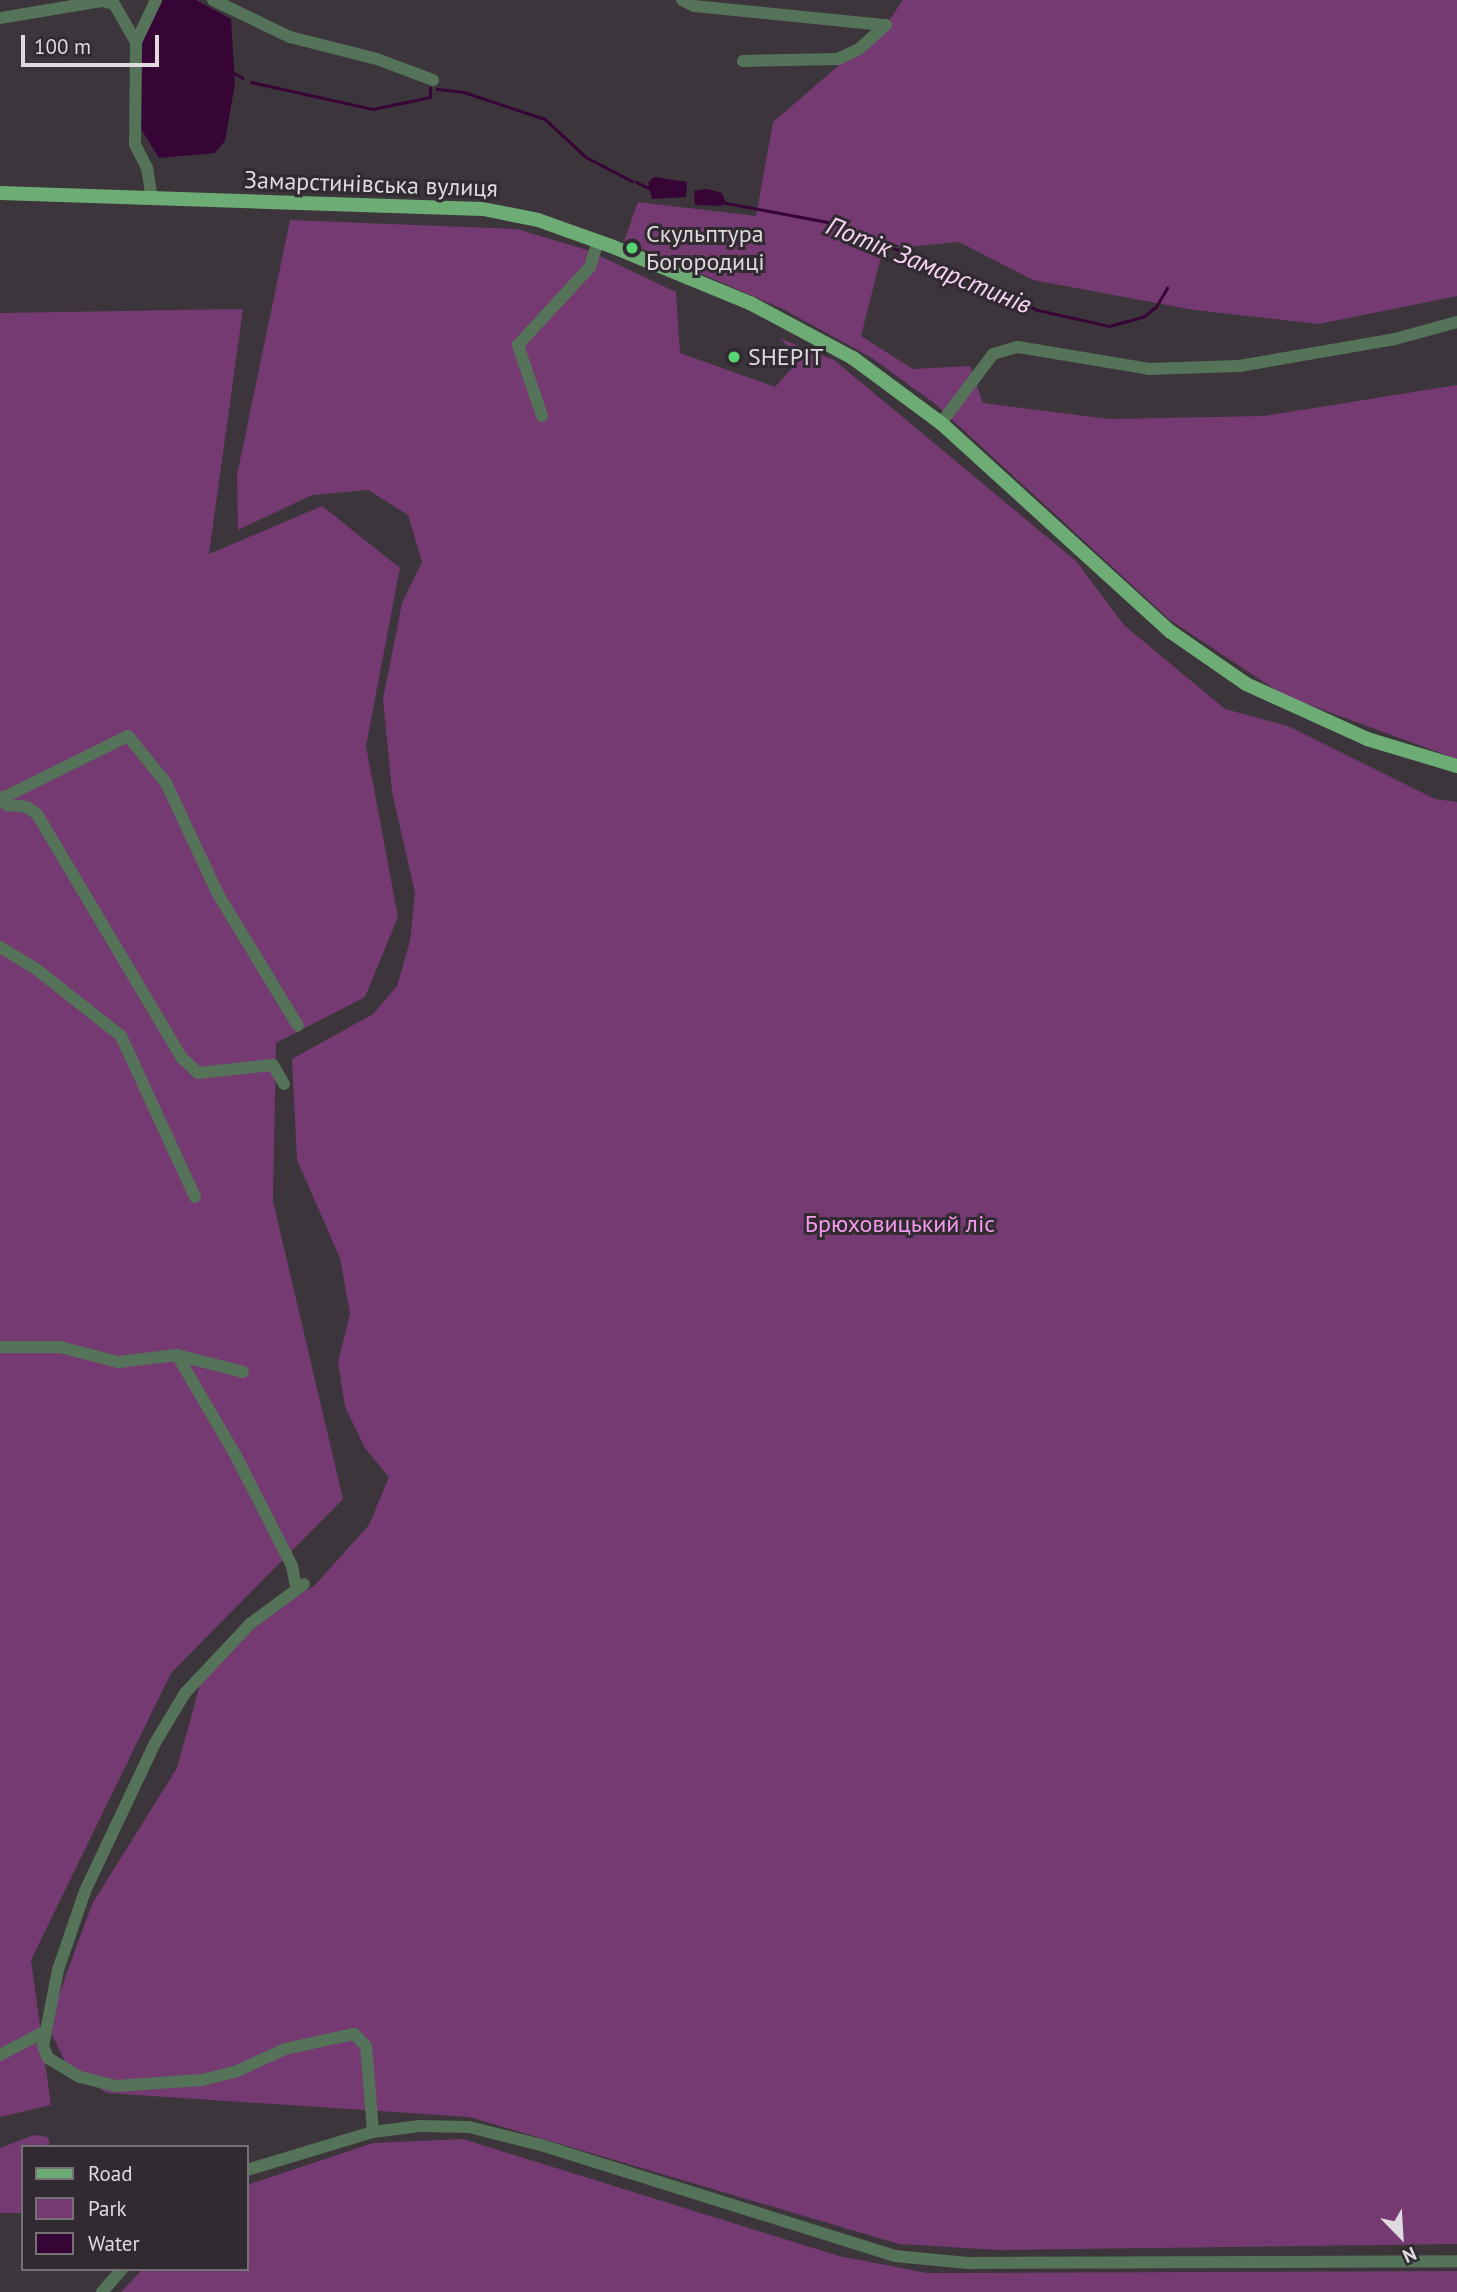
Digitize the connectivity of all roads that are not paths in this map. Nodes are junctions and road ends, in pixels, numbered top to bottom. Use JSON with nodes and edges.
{"nodes":[{"id":1,"x":156,"y":0,"type":"edge"},
{"id":2,"x":212,"y":0,"type":"edge"},
{"id":3,"x":682,"y":0,"type":"edge"},
{"id":4,"x":0,"y":18,"type":"edge"},
{"id":5,"x":136,"y":42,"type":"junction"},
{"id":6,"x":743,"y":61,"type":"dead end"},
{"id":7,"x":433,"y":80,"type":"dead end"},
{"id":8,"x":0,"y":193,"type":"edge"},
{"id":9,"x":152,"y":199,"type":"junction"},
{"id":10,"x":598,"y":241,"type":"junction"},
{"id":11,"x":1457,"y":322,"type":"edge"},
{"id":12,"x":542,"y":416,"type":"dead end"},
{"id":13,"x":941,"y":423,"type":"junction"},
{"id":14,"x":1457,"y":765,"type":"edge"},
{"id":15,"x":1,"y":798,"type":"edge"},
{"id":16,"x":0,"y":947,"type":"edge"},
{"id":17,"x":298,"y":1026,"type":"dead end"},
{"id":18,"x":284,"y":1084,"type":"dead end"},
{"id":19,"x":195,"y":1197,"type":"dead end"},
{"id":20,"x":0,"y":1347,"type":"edge"},
{"id":21,"x":177,"y":1355,"type":"junction"},
{"id":22,"x":243,"y":1372,"type":"dead end"},
{"id":23,"x":46,"y":2031,"type":"junction"},
{"id":24,"x":0,"y":2055,"type":"edge"},
{"id":25,"x":373,"y":2132,"type":"junction"},
{"id":26,"x":248,"y":2169,"type":"edge"},
{"id":27,"x":1457,"y":2261,"type":"edge"},
{"id":28,"x":120,"y":2271,"type":"edge"},
{"id":29,"x":102,"y":2292,"type":"edge"}],
"edges":[{"from":1,"to":5,"type":"street"},
{"from":2,"to":7,"type":"street"},
{"from":3,"to":6,"type":"street"},
{"from":4,"to":5,"type":"street"},
{"from":5,"to":9,"type":"street"},
{"from":8,"to":9,"type":"main road","name":"Замарстинівська вулиця"},
{"from":9,"to":10,"type":"main road","name":"Замарстинівська вулиця"},
{"from":10,"to":12,"type":"street"},
{"from":10,"to":13,"type":"main road","name":"Замарстинівська вулиця"},
{"from":11,"to":13,"type":"street"},
{"from":13,"to":14,"type":"main road","name":"Замарстинівська вулиця"},
{"from":15,"to":17,"type":"street"},
{"from":15,"to":18,"type":"street"},
{"from":16,"to":19,"type":"street"},
{"from":20,"to":21,"type":"street"},
{"from":21,"to":22,"type":"street"},
{"from":21,"to":23,"type":"street"},
{"from":23,"to":24,"type":"street"},
{"from":23,"to":25,"type":"street"},
{"from":25,"to":26,"type":"street"},
{"from":25,"to":27,"type":"street"},
{"from":28,"to":29,"type":"street"}]}
